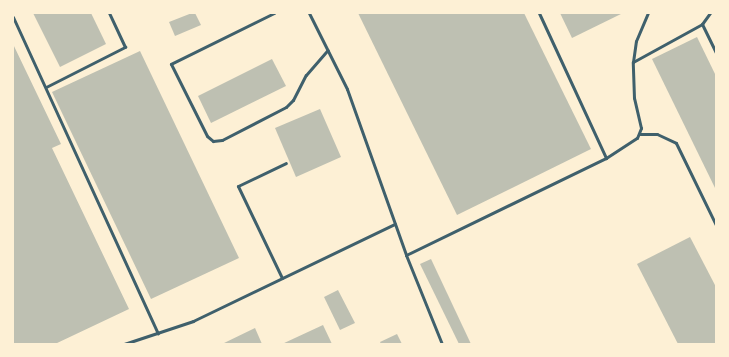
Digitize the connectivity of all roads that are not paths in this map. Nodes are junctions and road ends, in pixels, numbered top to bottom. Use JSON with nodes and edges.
{"nodes":[{"id":1,"x":109,"y":13,"type":"edge"},
{"id":2,"x":274,"y":13,"type":"edge"},
{"id":3,"x":309,"y":13,"type":"edge"},
{"id":4,"x":539,"y":13,"type":"edge"},
{"id":5,"x":648,"y":13,"type":"edge"},
{"id":6,"x":710,"y":13,"type":"edge"},
{"id":7,"x":13,"y":17,"type":"edge"},
{"id":8,"x":702,"y":24,"type":"junction"},
{"id":9,"x":328,"y":50,"type":"junction"},
{"id":10,"x":716,"y":53,"type":"edge"},
{"id":11,"x":633,"y":62,"type":"junction"},
{"id":12,"x":46,"y":87,"type":"junction"},
{"id":13,"x":640,"y":134,"type":"junction"},
{"id":14,"x":606,"y":158,"type":"junction"},
{"id":15,"x":286,"y":163,"type":"dead end"},
{"id":16,"x":395,"y":224,"type":"junction"},
{"id":17,"x":716,"y":225,"type":"edge"},
{"id":18,"x":406,"y":255,"type":"junction"},
{"id":19,"x":282,"y":278,"type":"junction"},
{"id":20,"x":158,"y":333,"type":"junction"},
{"id":21,"x":124,"y":344,"type":"edge"},
{"id":22,"x":442,"y":344,"type":"edge"}],
"edges":[{"from":1,"to":12,"type":"lane"},
{"from":2,"to":9,"type":"lane"},
{"from":3,"to":9,"type":"lane"},
{"from":4,"to":14,"type":"lane"},
{"from":5,"to":11,"type":"lane"},
{"from":6,"to":8,"type":"lane"},
{"from":7,"to":12,"type":"lane"},
{"from":8,"to":10,"type":"lane"},
{"from":8,"to":11,"type":"lane"},
{"from":9,"to":16,"type":"lane"},
{"from":11,"to":13,"type":"lane"},
{"from":12,"to":20,"type":"lane"},
{"from":13,"to":14,"type":"lane"},
{"from":13,"to":17,"type":"lane"},
{"from":14,"to":18,"type":"lane"},
{"from":15,"to":19,"type":"lane"},
{"from":16,"to":18,"type":"lane"},
{"from":16,"to":19,"type":"lane"},
{"from":18,"to":22,"type":"lane"},
{"from":19,"to":20,"type":"lane"},
{"from":20,"to":21,"type":"lane"}]}
